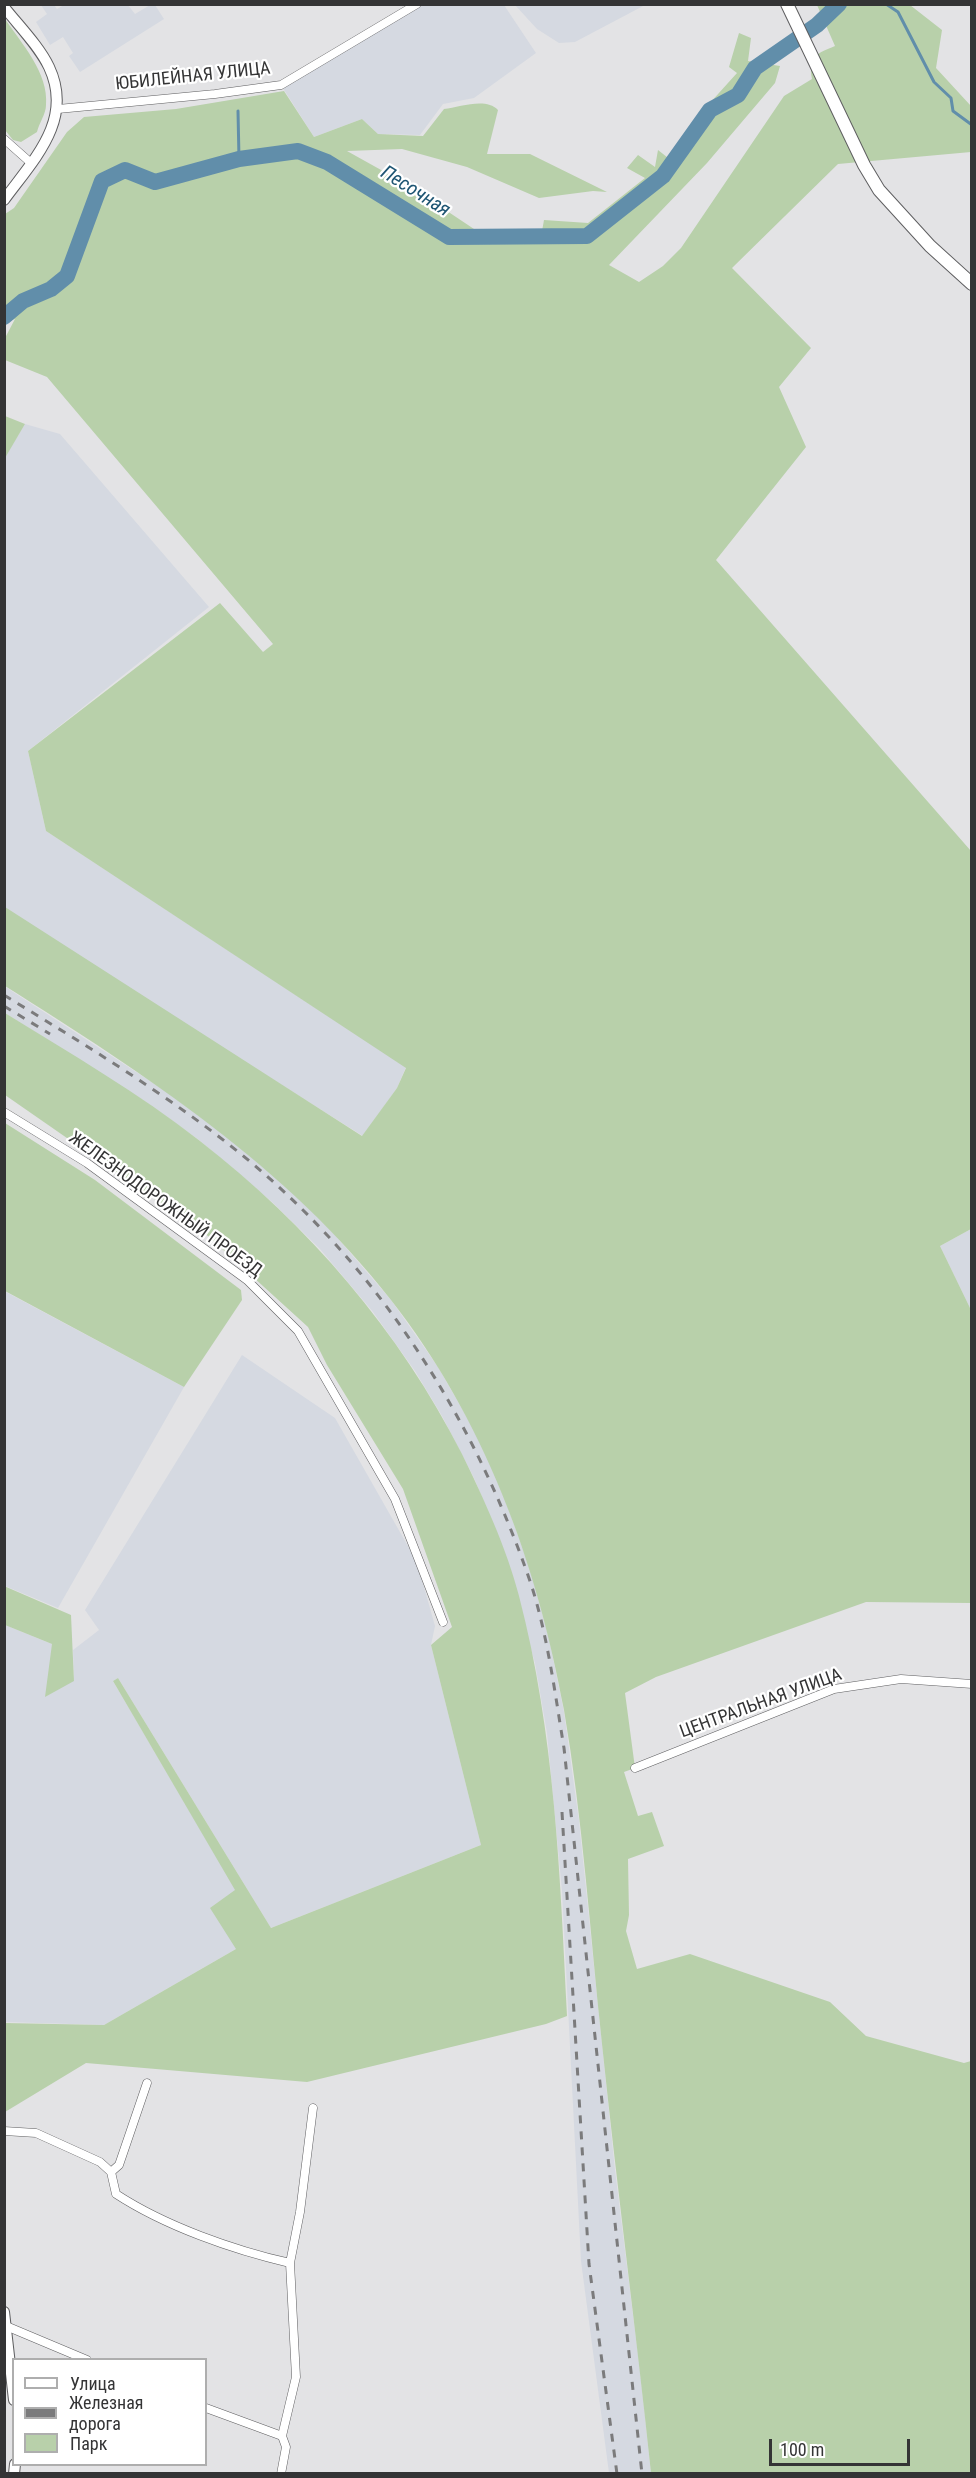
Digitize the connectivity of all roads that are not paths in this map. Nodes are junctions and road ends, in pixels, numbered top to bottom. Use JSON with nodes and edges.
{"nodes":[{"id":1,"x":417,"y":4,"type":"edge"},
{"id":2,"x":787,"y":4,"type":"edge"},
{"id":3,"x":4,"y":7,"type":"edge"},
{"id":4,"x":58,"y":109,"type":"junction"},
{"id":5,"x":4,"y":139,"type":"edge"},
{"id":6,"x":31,"y":163,"type":"junction"},
{"id":7,"x":4,"y":200,"type":"edge"},
{"id":8,"x":972,"y":284,"type":"edge"},
{"id":9,"x":4,"y":1112,"type":"edge"},
{"id":10,"x":443,"y":1622,"type":"dead end"},
{"id":11,"x":972,"y":1684,"type":"edge"},
{"id":12,"x":635,"y":1768,"type":"dead end"},
{"id":13,"x":147,"y":2083,"type":"dead end"},
{"id":14,"x":313,"y":2108,"type":"dead end"},
{"id":15,"x":4,"y":2130,"type":"edge"},
{"id":16,"x":111,"y":2172,"type":"junction"},
{"id":17,"x":290,"y":2263,"type":"junction"},
{"id":18,"x":4,"y":2312,"type":"edge"},
{"id":19,"x":6,"y":2326,"type":"edge"},
{"id":20,"x":82,"y":2358,"type":"edge"},
{"id":21,"x":12,"y":2382,"type":"edge"},
{"id":22,"x":207,"y":2408,"type":"edge"},
{"id":23,"x":282,"y":2436,"type":"junction"},
{"id":24,"x":281,"y":2474,"type":"edge"}],
"edges":[{"from":1,"to":4,"type":"street","name":"ЮБИЛЕЙНАЯ УЛИЦА"},
{"from":2,"to":8,"type":"main road"},
{"from":3,"to":4,"type":"street"},
{"from":4,"to":6,"type":"street"},
{"from":5,"to":6,"type":"street"},
{"from":6,"to":7,"type":"street"},
{"from":9,"to":10,"type":"street","name":"ЖЕЛЕЗНОДОРОЖНЫЙ ПРОЕЗД"},
{"from":11,"to":12,"type":"street","name":"ЦЕНТРАЛЬНАЯ УЛИЦА"},
{"from":13,"to":16,"type":"street"},
{"from":14,"to":17,"type":"street"},
{"from":15,"to":16,"type":"street"},
{"from":16,"to":17,"type":"street"},
{"from":17,"to":23,"type":"street"},
{"from":18,"to":19,"type":"street"},
{"from":19,"to":20,"type":"street"},
{"from":19,"to":21,"type":"street"},
{"from":22,"to":23,"type":"street"},
{"from":23,"to":24,"type":"street"}]}
